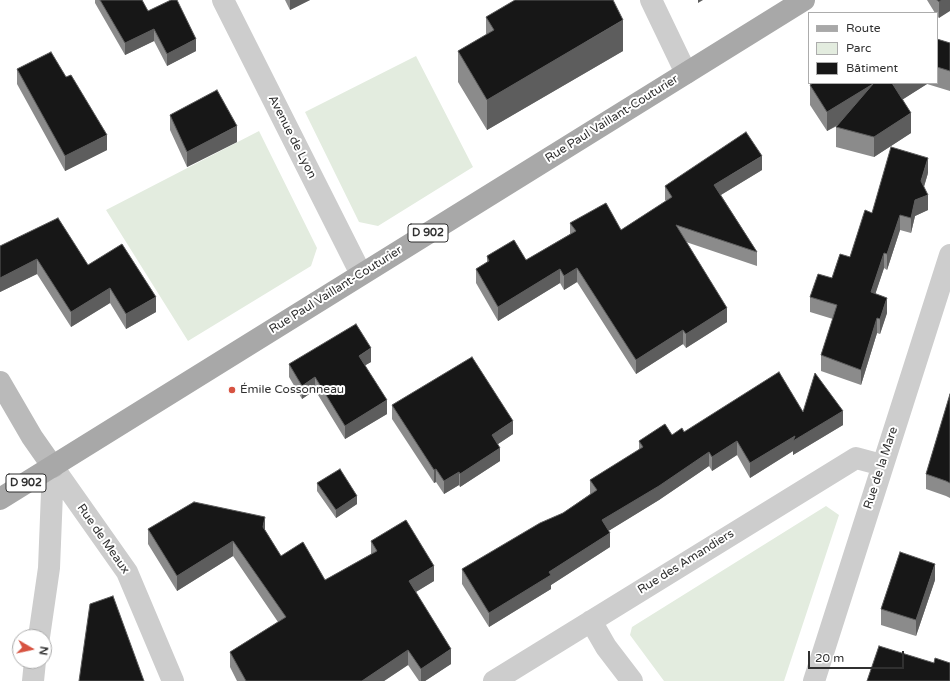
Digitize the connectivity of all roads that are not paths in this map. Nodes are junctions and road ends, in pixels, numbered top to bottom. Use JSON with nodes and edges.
{"nodes":[{"id":1,"x":223,"y":0,"type":"edge"},
{"id":2,"x":651,"y":0,"type":"edge"},
{"id":3,"x":804,"y":0,"type":"edge"},
{"id":4,"x":686,"y":73,"type":"junction"},
{"id":5,"x":950,"y":255,"type":"edge"},
{"id":6,"x":362,"y":274,"type":"junction"},
{"id":7,"x":0,"y":382,"type":"edge"},
{"id":8,"x":882,"y":465,"type":"junction"},
{"id":9,"x":52,"y":467,"type":"junction"},
{"id":10,"x":0,"y":499,"type":"edge"},
{"id":11,"x":592,"y":620,"type":"junction"},
{"id":12,"x":40,"y":629,"type":"edge"},
{"id":13,"x":35,"y":669,"type":"edge"},
{"id":14,"x":33,"y":681,"type":"edge"},
{"id":15,"x":173,"y":681,"type":"edge"},
{"id":16,"x":494,"y":681,"type":"edge"},
{"id":17,"x":632,"y":681,"type":"edge"},
{"id":18,"x":814,"y":681,"type":"edge"}],
"edges":[{"from":1,"to":6,"type":"street","name":"Avenue de Lyon"},
{"from":2,"to":4,"type":"street"},
{"from":3,"to":4,"type":"main road","name":"Rue Paul Vaillant-Couturier","number":"D 902"},
{"from":4,"to":6,"type":"main road","name":"Rue Paul Vaillant-Couturier","number":"D 902"},
{"from":5,"to":8,"type":"street","name":"Rue de la Mare"},
{"from":6,"to":9,"type":"main road","name":"Rue Paul Vaillant-Couturier","number":"D 902"},
{"from":7,"to":9,"type":"main road"},
{"from":8,"to":11,"type":"street","name":"Rue des Amandiers"},
{"from":8,"to":18,"type":"street","name":"Rue de la Mare"},
{"from":9,"to":10,"type":"main road","number":"D 902"},
{"from":9,"to":12,"type":"street"},
{"from":9,"to":15,"type":"street","name":"Rue de Meaux"},
{"from":11,"to":16,"type":"street","name":"Rue des Amandiers"},
{"from":11,"to":17,"type":"street"},
{"from":13,"to":14,"type":"street"}]}
